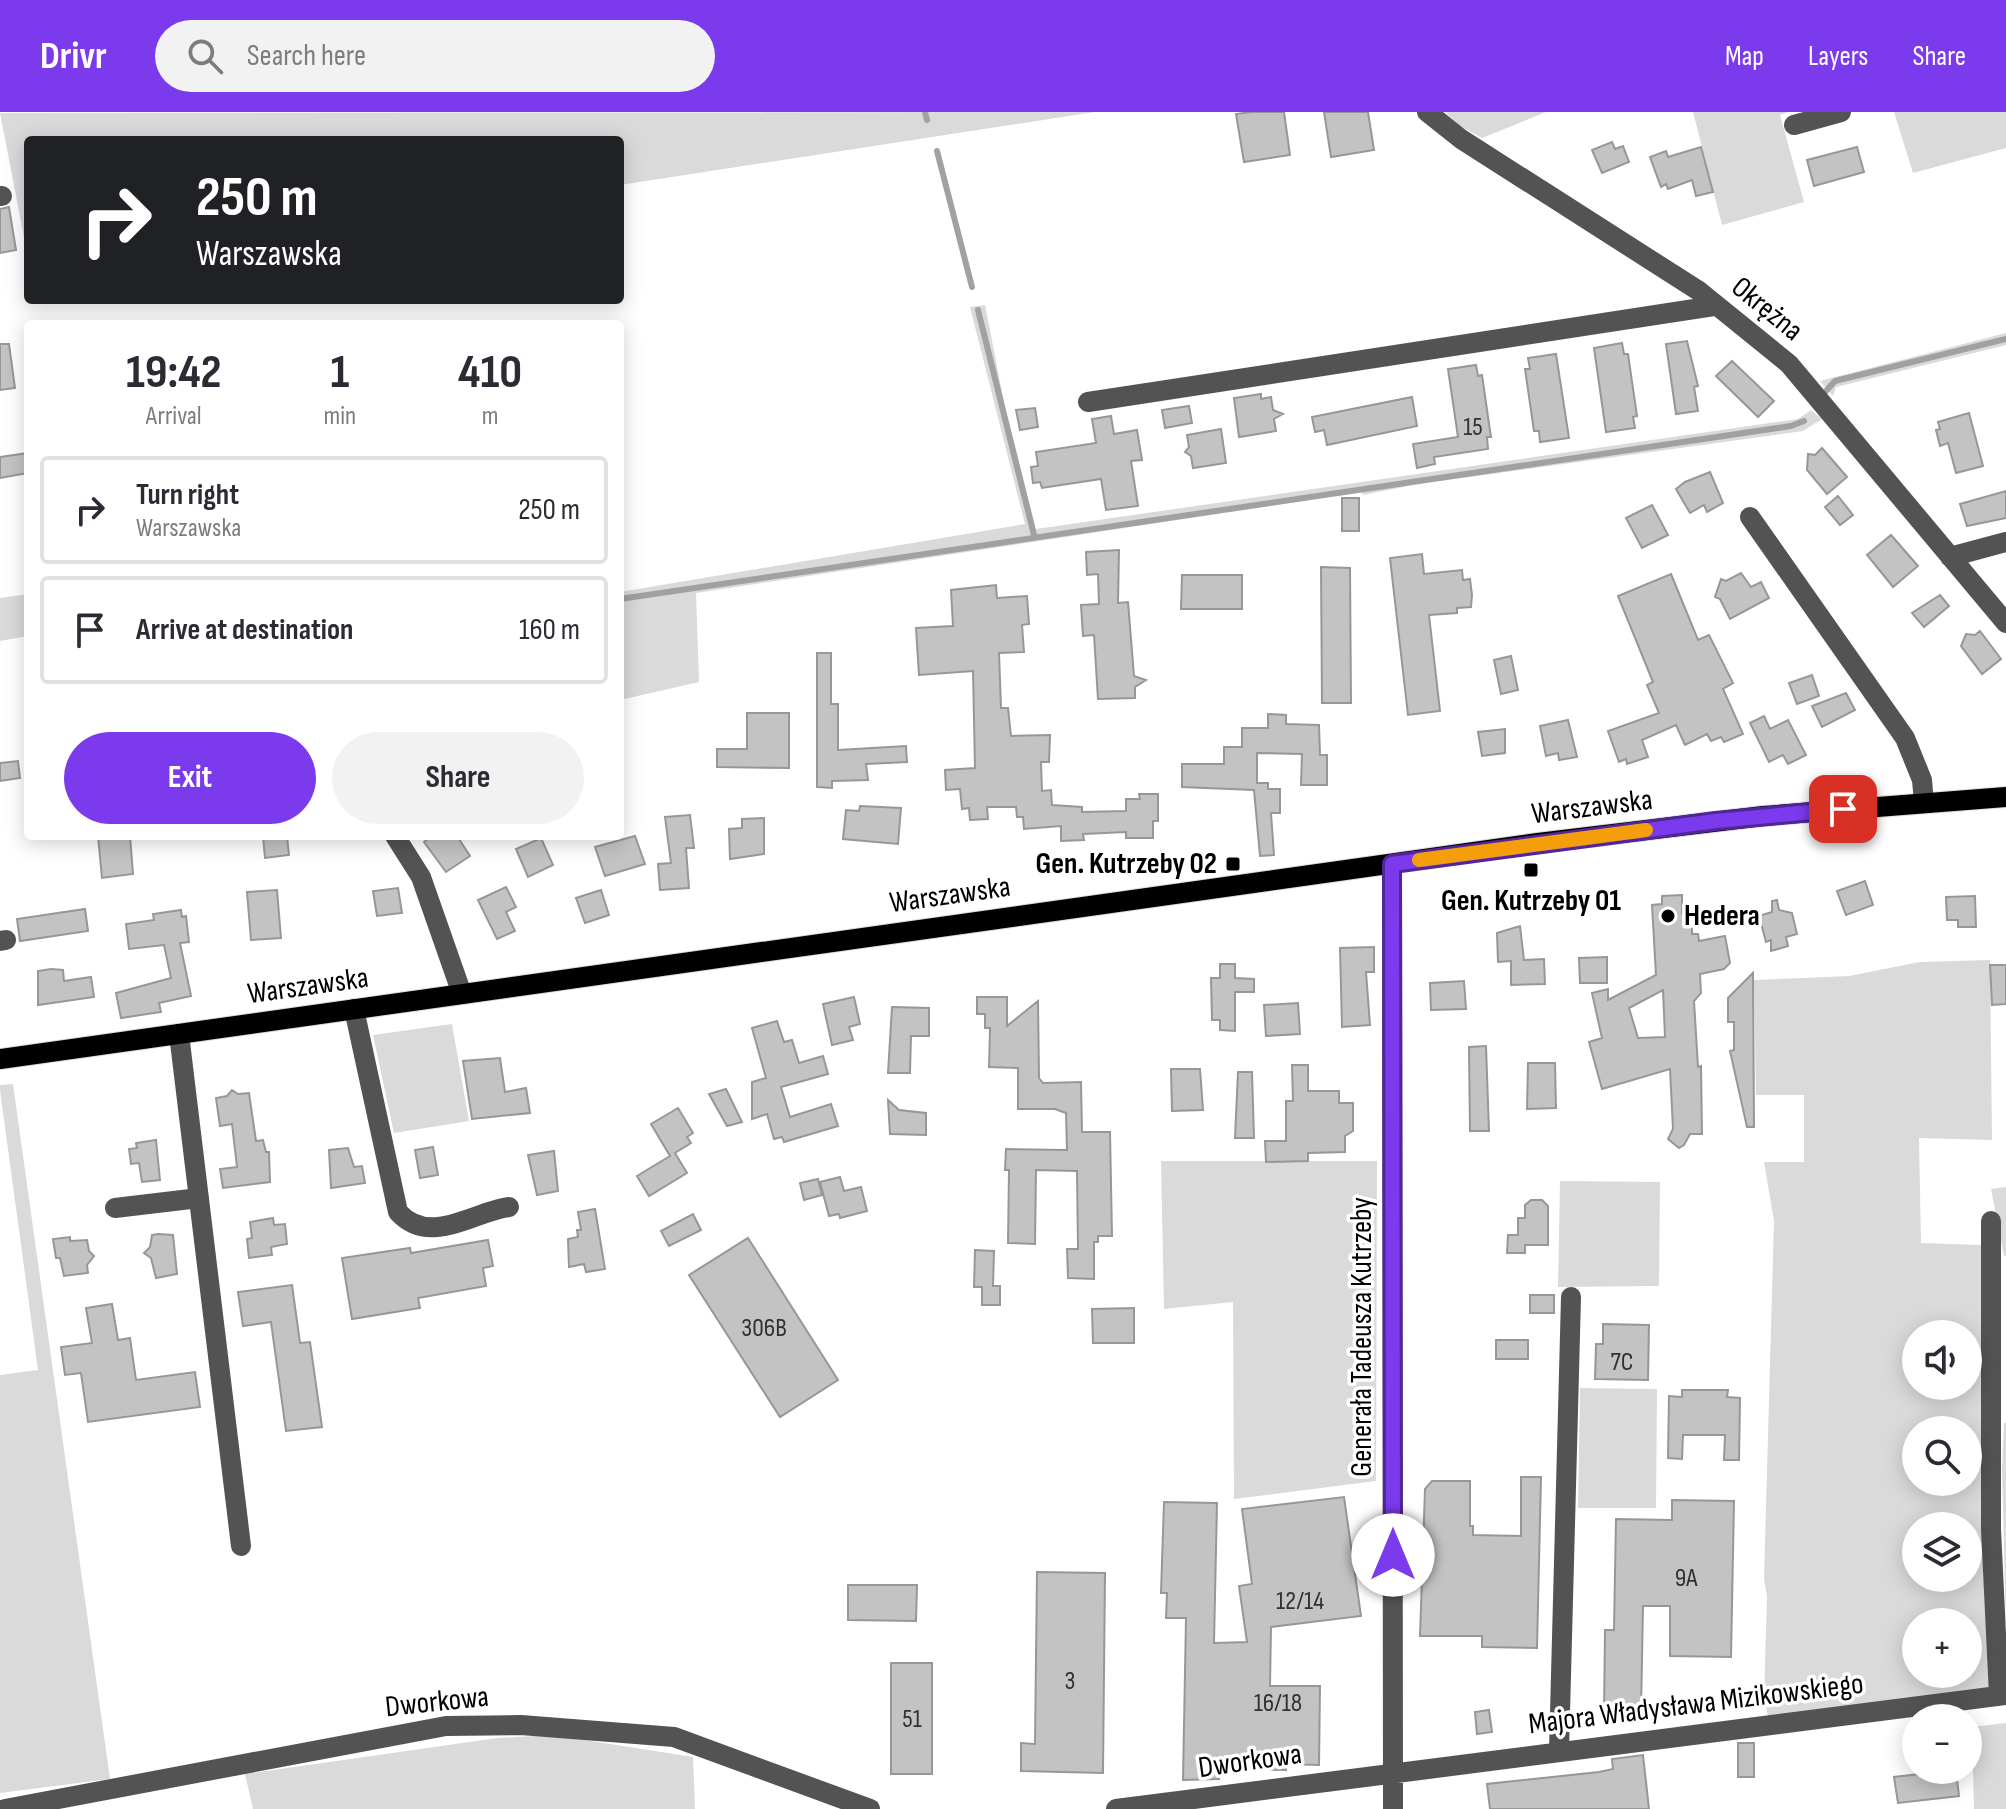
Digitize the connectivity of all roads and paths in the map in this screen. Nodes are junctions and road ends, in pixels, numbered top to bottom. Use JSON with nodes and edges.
{"nodes":[{"id":1,"x":1427,"y":112,"type":"edge"},
{"id":2,"x":1841,"y":112,"type":"edge"},
{"id":3,"x":1794,"y":125,"type":"dead end"},
{"id":4,"x":1714,"y":306,"type":"junction"},
{"id":5,"x":1088,"y":402,"type":"dead end"},
{"id":6,"x":1750,"y":517,"type":"dead end"},
{"id":7,"x":2006,"y":542,"type":"edge"},
{"id":8,"x":1950,"y":557,"type":"junction"},
{"id":9,"x":2006,"y":623,"type":"edge"},
{"id":10,"x":2006,"y":797,"type":"edge"},
{"id":11,"x":1924,"y":803,"type":"junction"},
{"id":12,"x":398,"y":840,"type":"edge"},
{"id":13,"x":1392,"y":864,"type":"junction"},
{"id":14,"x":462,"y":994,"type":"junction"},
{"id":15,"x":354,"y":1009,"type":"junction"},
{"id":16,"x":179,"y":1034,"type":"junction"},
{"id":17,"x":0,"y":1059,"type":"edge"},
{"id":18,"x":199,"y":1198,"type":"junction"},
{"id":19,"x":509,"y":1207,"type":"dead end"},
{"id":20,"x":115,"y":1208,"type":"dead end"},
{"id":21,"x":1991,"y":1221,"type":"dead end"},
{"id":22,"x":1571,"y":1297,"type":"dead end"},
{"id":23,"x":241,"y":1546,"type":"dead end"},
{"id":24,"x":2002,"y":1695,"type":"edge"},
{"id":25,"x":1559,"y":1751,"type":"junction"},
{"id":26,"x":1393,"y":1772,"type":"junction"},
{"id":27,"x":5,"y":1809,"type":"edge"},
{"id":28,"x":870,"y":1809,"type":"edge"},
{"id":29,"x":1116,"y":1809,"type":"edge"},
{"id":30,"x":1393,"y":1809,"type":"edge"}],
"edges":[{"from":1,"to":4,"type":"street","name":"Okrężna"},
{"from":2,"to":3,"type":"street"},
{"from":4,"to":5,"type":"street"},
{"from":4,"to":8,"type":"street","name":"Okrężna"},
{"from":6,"to":11,"type":"street"},
{"from":7,"to":8,"type":"street"},
{"from":8,"to":9,"type":"street","name":"Okrężna"},
{"from":10,"to":11,"type":"main road","name":"Warszawska"},
{"from":11,"to":13,"type":"main road","name":"Warszawska"},
{"from":12,"to":14,"type":"street"},
{"from":13,"to":14,"type":"main road","name":"Warszawska"},
{"from":13,"to":26,"type":"street","name":"Generała Tadeusza Kutrzeby"},
{"from":14,"to":15,"type":"main road","name":"Warszawska"},
{"from":15,"to":16,"type":"main road","name":"Warszawska"},
{"from":15,"to":19,"type":"street"},
{"from":16,"to":17,"type":"main road","name":"Warszawska"},
{"from":16,"to":18,"type":"street"},
{"from":18,"to":20,"type":"street"},
{"from":18,"to":23,"type":"street"},
{"from":21,"to":24,"type":"street"},
{"from":22,"to":25,"type":"street"},
{"from":24,"to":25,"type":"street","name":"Majora Władysława Mizikowskiego"},
{"from":25,"to":26,"type":"street","name":"Majora Władysława Mizikowskiego"},
{"from":26,"to":29,"type":"street","name":"Dworkowa"},
{"from":26,"to":30,"type":"street","name":"Generała Tadeusza Kutrzeby"},
{"from":27,"to":28,"type":"street","name":"Dworkowa"}]}
